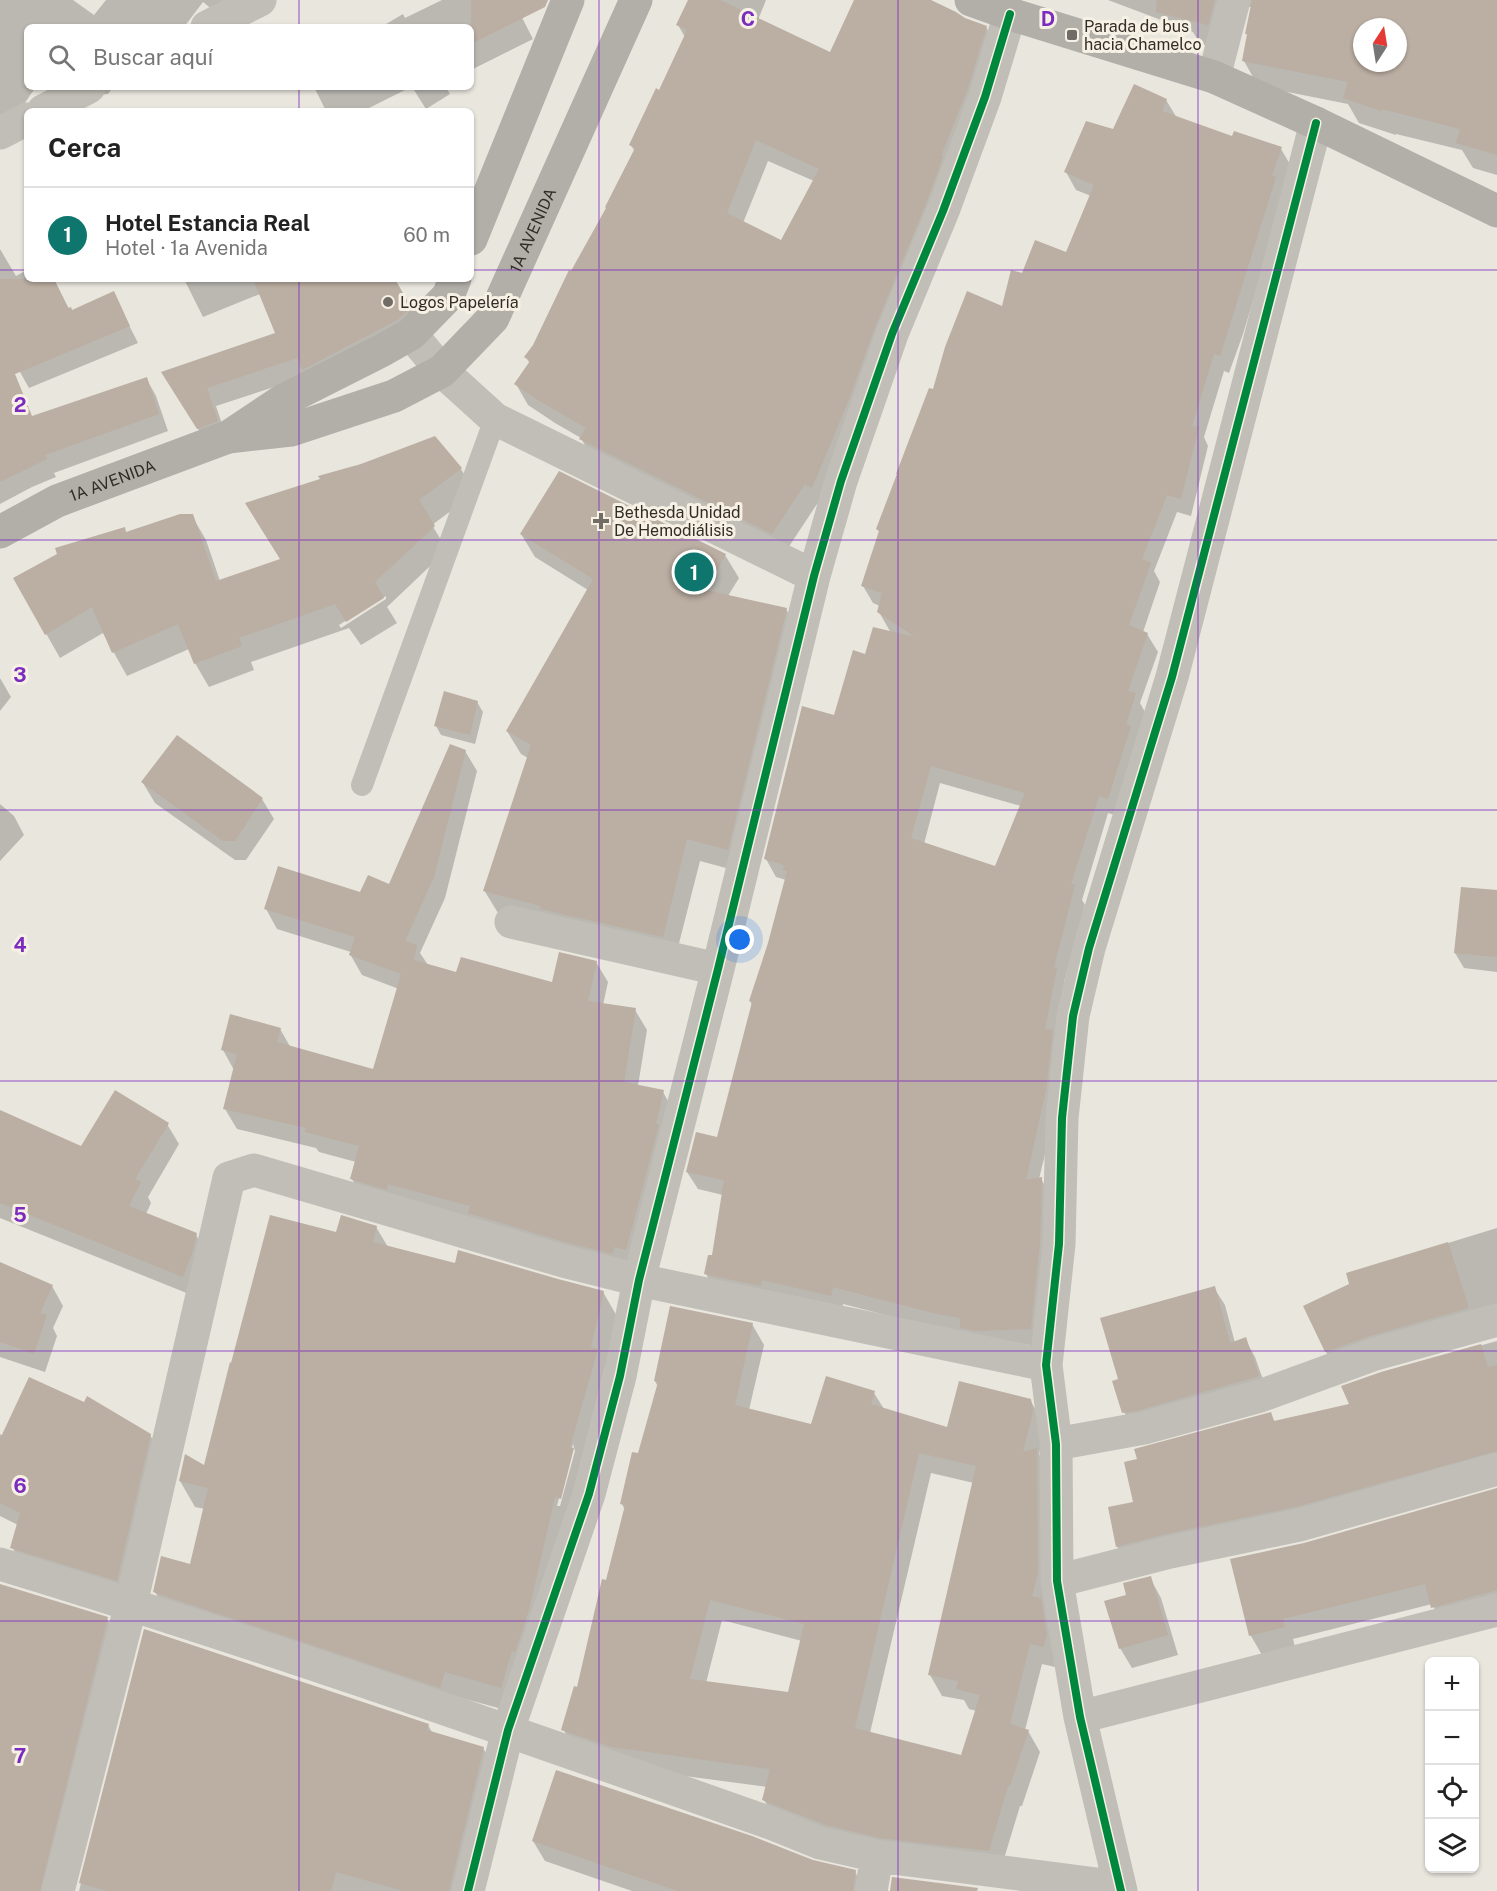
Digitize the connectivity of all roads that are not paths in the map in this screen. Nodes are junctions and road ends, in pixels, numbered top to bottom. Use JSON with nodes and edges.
{"nodes":[{"id":1,"x":260,"y":0,"type":"edge"},
{"id":2,"x":568,"y":0,"type":"edge"},
{"id":3,"x":636,"y":0,"type":"edge"},
{"id":4,"x":971,"y":0,"type":"edge"},
{"id":5,"x":1234,"y":0,"type":"edge"},
{"id":6,"x":1010,"y":14,"type":"junction"},
{"id":7,"x":213,"y":24,"type":"edge"},
{"id":8,"x":1214,"y":77,"type":"junction"},
{"id":9,"x":84,"y":90,"type":"edge"},
{"id":10,"x":49,"y":108,"type":"edge"},
{"id":11,"x":24,"y":121,"type":"edge"},
{"id":12,"x":1316,"y":123,"type":"junction"},
{"id":13,"x":0,"y":133,"type":"edge"},
{"id":14,"x":1497,"y":211,"type":"edge"},
{"id":15,"x":474,"y":232,"type":"edge"},
{"id":16,"x":454,"y":282,"type":"edge"},
{"id":17,"x":411,"y":334,"type":"junction"},
{"id":18,"x":442,"y":371,"type":"junction"},
{"id":19,"x":495,"y":419,"type":"junction"},
{"id":20,"x":228,"y":437,"type":"junction"},
{"id":21,"x":0,"y":532,"type":"edge"},
{"id":22,"x":814,"y":576,"type":"junction"},
{"id":23,"x":362,"y":785,"type":"dead end"},
{"id":24,"x":511,"y":922,"type":"dead end"},
{"id":25,"x":718,"y":969,"type":"junction"},
{"id":26,"x":639,"y":1280,"type":"junction"},
{"id":27,"x":1497,"y":1320,"type":"edge"},
{"id":28,"x":1047,"y":1365,"type":"junction"},
{"id":29,"x":1056,"y":1444,"type":"junction"},
{"id":30,"x":1497,"y":1469,"type":"edge"},
{"id":31,"x":0,"y":1564,"type":"edge"},
{"id":32,"x":1057,"y":1581,"type":"junction"},
{"id":33,"x":130,"y":1604,"type":"junction"},
{"id":34,"x":1497,"y":1610,"type":"edge"},
{"id":35,"x":1080,"y":1717,"type":"junction"},
{"id":36,"x":508,"y":1731,"type":"junction"},
{"id":37,"x":878,"y":1856,"type":"junction"},
{"id":38,"x":1120,"y":1889,"type":"edge"},
{"id":39,"x":58,"y":1891,"type":"edge"},
{"id":40,"x":468,"y":1891,"type":"edge"},
{"id":41,"x":871,"y":1891,"type":"edge"}],
"edges":[{"from":1,"to":7,"type":"street"},
{"from":2,"to":15,"type":"main road"},
{"from":3,"to":18,"type":"main road","name":"1A AVENIDA"},
{"from":4,"to":6,"type":"main road"},
{"from":5,"to":8,"type":"street"},
{"from":6,"to":8,"type":"main road"},
{"from":6,"to":22,"type":"street"},
{"from":8,"to":12,"type":"main road"},
{"from":9,"to":10,"type":"street"},
{"from":11,"to":13,"type":"street"},
{"from":12,"to":14,"type":"main road"},
{"from":12,"to":28,"type":"street"},
{"from":16,"to":17,"type":"main road","name":"1A AVENIDA"},
{"from":17,"to":18,"type":"street"},
{"from":17,"to":20,"type":"main road","name":"1A AVENIDA"},
{"from":18,"to":19,"type":"street"},
{"from":18,"to":20,"type":"main road","name":"1A AVENIDA"},
{"from":19,"to":22,"type":"street"},
{"from":19,"to":23,"type":"lane"},
{"from":20,"to":21,"type":"main road","name":"1A AVENIDA"},
{"from":22,"to":25,"type":"street"},
{"from":24,"to":25,"type":"street"},
{"from":25,"to":26,"type":"street"},
{"from":26,"to":28,"type":"street"},
{"from":26,"to":33,"type":"street"},
{"from":26,"to":36,"type":"street"},
{"from":27,"to":29,"type":"street"},
{"from":28,"to":29,"type":"street"},
{"from":29,"to":32,"type":"street"},
{"from":30,"to":32,"type":"street"},
{"from":31,"to":33,"type":"street"},
{"from":32,"to":35,"type":"street"},
{"from":33,"to":36,"type":"street"},
{"from":33,"to":39,"type":"street"},
{"from":34,"to":35,"type":"street"},
{"from":35,"to":38,"type":"street"},
{"from":36,"to":37,"type":"street"},
{"from":36,"to":40,"type":"street"},
{"from":37,"to":38,"type":"street"},
{"from":37,"to":41,"type":"street"}]}
